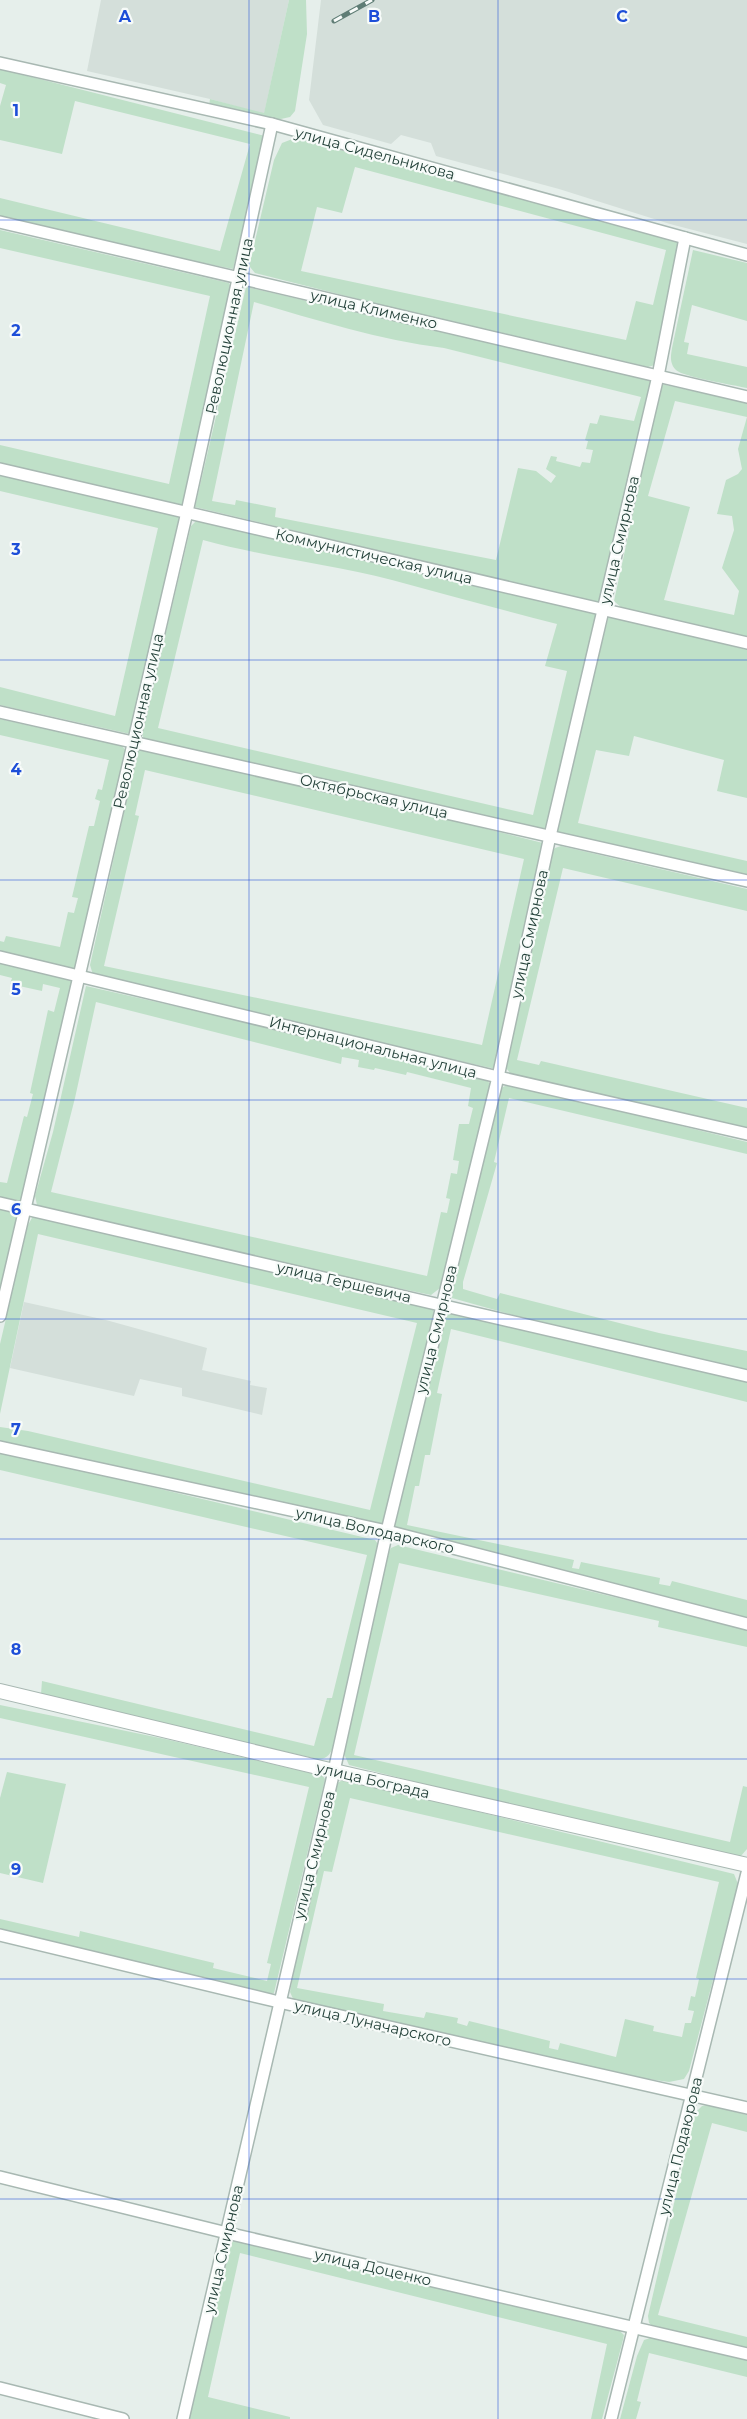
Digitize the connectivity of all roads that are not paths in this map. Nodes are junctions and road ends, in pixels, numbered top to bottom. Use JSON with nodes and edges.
{"nodes":[{"id":1,"x":0,"y":63,"type":"edge"},
{"id":2,"x":272,"y":124,"type":"junction"},
{"id":3,"x":0,"y":222,"type":"edge"},
{"id":4,"x":685,"y":238,"type":"junction"},
{"id":5,"x":747,"y":255,"type":"edge"},
{"id":6,"x":240,"y":278,"type":"junction"},
{"id":7,"x":658,"y":376,"type":"junction"},
{"id":8,"x":747,"y":396,"type":"edge"},
{"id":9,"x":0,"y":469,"type":"edge"},
{"id":10,"x":187,"y":512,"type":"junction"},
{"id":11,"x":603,"y":610,"type":"junction"},
{"id":12,"x":747,"y":644,"type":"edge"},
{"id":13,"x":0,"y":712,"type":"edge"},
{"id":14,"x":133,"y":742,"type":"junction"},
{"id":15,"x":550,"y":836,"type":"junction"},
{"id":16,"x":747,"y":881,"type":"edge"},
{"id":17,"x":0,"y":957,"type":"edge"},
{"id":18,"x":80,"y":975,"type":"junction"},
{"id":19,"x":498,"y":1077,"type":"junction"},
{"id":20,"x":747,"y":1134,"type":"edge"},
{"id":21,"x":0,"y":1203,"type":"edge"},
{"id":22,"x":25,"y":1209,"type":"junction"},
{"id":23,"x":442,"y":1304,"type":"junction"},
{"id":24,"x":0,"y":1316,"type":"edge"},
{"id":25,"x":747,"y":1376,"type":"edge"},
{"id":26,"x":0,"y":1446,"type":"edge"},
{"id":27,"x":387,"y":1530,"type":"junction"},
{"id":28,"x":747,"y":1624,"type":"edge"},
{"id":29,"x":0,"y":1690,"type":"edge"},
{"id":30,"x":334,"y":1771,"type":"junction"},
{"id":31,"x":747,"y":1864,"type":"edge"},
{"id":32,"x":747,"y":1873,"type":"edge"},
{"id":33,"x":0,"y":1935,"type":"edge"},
{"id":34,"x":279,"y":2002,"type":"junction"},
{"id":35,"x":693,"y":2095,"type":"junction"},
{"id":36,"x":747,"y":2108,"type":"edge"},
{"id":37,"x":0,"y":2177,"type":"edge"},
{"id":38,"x":227,"y":2233,"type":"junction"},
{"id":39,"x":635,"y":2328,"type":"junction"},
{"id":40,"x":747,"y":2354,"type":"edge"},
{"id":41,"x":0,"y":2388,"type":"edge"},
{"id":42,"x":123,"y":2419,"type":"edge"},
{"id":43,"x":183,"y":2419,"type":"edge"},
{"id":44,"x":612,"y":2419,"type":"edge"}],
"edges":[{"from":1,"to":2,"type":"street","name":"улица Сидельникова"},
{"from":2,"to":4,"type":"street","name":"улица Сидельникова"},
{"from":2,"to":6,"type":"street","name":"Революционная улица"},
{"from":3,"to":6,"type":"street","name":"улица Клименко"},
{"from":4,"to":5,"type":"street","name":"улица Сидельникова"},
{"from":4,"to":7,"type":"street","name":"улица Смирнова"},
{"from":6,"to":7,"type":"street","name":"улица Клименко"},
{"from":6,"to":10,"type":"street","name":"Революционная улица"},
{"from":7,"to":8,"type":"street","name":"улица Клименко"},
{"from":7,"to":11,"type":"street","name":"улица Смирнова"},
{"from":9,"to":10,"type":"street","name":"Коммунистическая улица"},
{"from":10,"to":11,"type":"street","name":"Коммунистическая улица"},
{"from":10,"to":14,"type":"street","name":"Революционная улица"},
{"from":11,"to":12,"type":"street","name":"Коммунистическая улица"},
{"from":11,"to":15,"type":"street","name":"улица Смирнова"},
{"from":13,"to":14,"type":"street","name":"Октябрьская улица"},
{"from":14,"to":15,"type":"street","name":"Октябрьская улица"},
{"from":14,"to":18,"type":"street","name":"Революционная улица"},
{"from":15,"to":16,"type":"street","name":"Октябрьская улица"},
{"from":15,"to":19,"type":"street","name":"улица Смирнова"},
{"from":17,"to":18,"type":"street","name":"Интернациональная улица"},
{"from":18,"to":19,"type":"street","name":"Интернациональная улица"},
{"from":18,"to":22,"type":"street","name":"Революционная улица"},
{"from":19,"to":20,"type":"street","name":"Интернациональная улица"},
{"from":19,"to":23,"type":"street","name":"улица Смирнова"},
{"from":21,"to":22,"type":"street","name":"улица Гершевича"},
{"from":22,"to":23,"type":"street","name":"улица Гершевича"},
{"from":22,"to":24,"type":"street","name":"Революционная улица"},
{"from":23,"to":25,"type":"street","name":"улица Гершевича"},
{"from":23,"to":27,"type":"street","name":"улица Смирнова"},
{"from":26,"to":27,"type":"street","name":"улица Володарского"},
{"from":27,"to":28,"type":"street","name":"улица Володарского"},
{"from":27,"to":30,"type":"street","name":"улица Смирнова"},
{"from":29,"to":30,"type":"street","name":"улица Бограда"},
{"from":30,"to":31,"type":"street","name":"улица Бограда"},
{"from":30,"to":34,"type":"street","name":"улица Смирнова"},
{"from":32,"to":35,"type":"street","name":"улица Подаюрова"},
{"from":33,"to":34,"type":"street","name":"улица Луначарского"},
{"from":34,"to":35,"type":"street","name":"улица Луначарского"},
{"from":34,"to":38,"type":"street","name":"улица Смирнова"},
{"from":35,"to":36,"type":"street","name":"улица Луначарского"},
{"from":35,"to":39,"type":"street","name":"улица Подаюрова"},
{"from":37,"to":38,"type":"street","name":"улица Доценко"},
{"from":38,"to":39,"type":"street","name":"улица Доценко"},
{"from":38,"to":43,"type":"street","name":"улица Смирнова"},
{"from":39,"to":40,"type":"street","name":"улица Доценко"},
{"from":39,"to":44,"type":"street","name":"улица Подаюрова"},
{"from":41,"to":42,"type":"street"}]}
